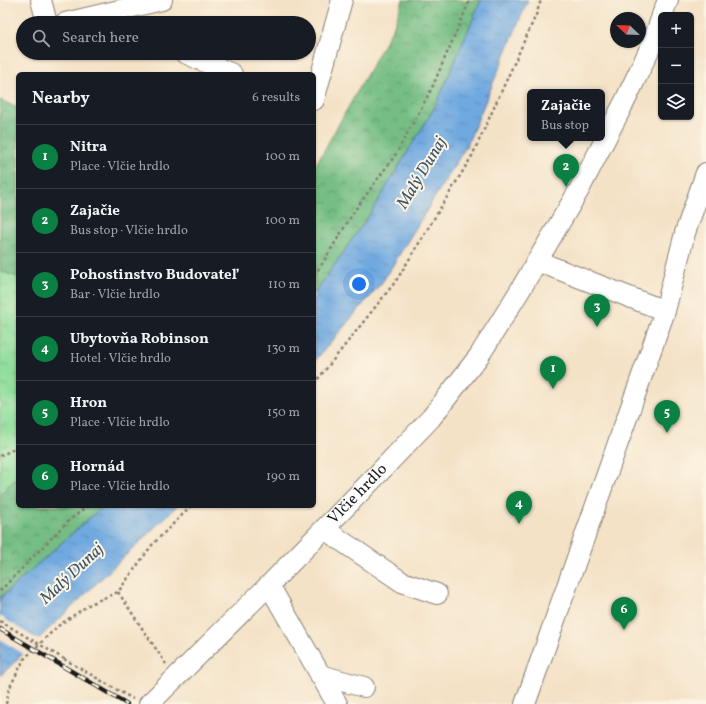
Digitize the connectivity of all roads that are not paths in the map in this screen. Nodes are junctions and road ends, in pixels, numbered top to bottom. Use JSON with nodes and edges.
{"nodes":[{"id":1,"x":41,"y":0,"type":"edge"},
{"id":2,"x":162,"y":0,"type":"edge"},
{"id":3,"x":342,"y":0,"type":"edge"},
{"id":4,"x":668,"y":0,"type":"edge"},
{"id":5,"x":663,"y":12,"type":"edge"},
{"id":6,"x":45,"y":16,"type":"edge"},
{"id":7,"x":129,"y":16,"type":"edge"},
{"id":8,"x":658,"y":27,"type":"edge"},
{"id":9,"x":201,"y":60,"type":"edge"},
{"id":10,"x":228,"y":72,"type":"edge"},
{"id":11,"x":316,"y":93,"type":"edge"},
{"id":12,"x":605,"y":140,"type":"edge"},
{"id":13,"x":604,"y":141,"type":"edge"},
{"id":14,"x":706,"y":173,"type":"edge"},
{"id":15,"x":538,"y":261,"type":"junction"},
{"id":16,"x":665,"y":311,"type":"junction"},
{"id":17,"x":324,"y":529,"type":"junction"},
{"id":18,"x":269,"y":585,"type":"junction"},
{"id":19,"x":437,"y":594,"type":"dead end"},
{"id":20,"x":320,"y":675,"type":"junction"},
{"id":21,"x":364,"y":687,"type":"dead end"},
{"id":22,"x":142,"y":702,"type":"edge"},
{"id":23,"x":338,"y":704,"type":"edge"},
{"id":24,"x":525,"y":704,"type":"edge"}],
"edges":[{"from":1,"to":6,"type":"street"},
{"from":2,"to":7,"type":"street"},
{"from":3,"to":11,"type":"street"},
{"from":4,"to":5,"type":"street"},
{"from":8,"to":12,"type":"street","name":"Vlčie hrdlo"},
{"from":9,"to":10,"type":"street"},
{"from":13,"to":15,"type":"street","name":"Vlčie hrdlo"},
{"from":14,"to":16,"type":"street"},
{"from":15,"to":16,"type":"street"},
{"from":15,"to":17,"type":"street","name":"Vlčie hrdlo"},
{"from":16,"to":24,"type":"street"},
{"from":17,"to":18,"type":"street","name":"Vlčie hrdlo"},
{"from":17,"to":19,"type":"street"},
{"from":18,"to":20,"type":"street"},
{"from":18,"to":22,"type":"street","name":"Vlčie hrdlo"},
{"from":20,"to":21,"type":"street"},
{"from":20,"to":23,"type":"street"}]}
